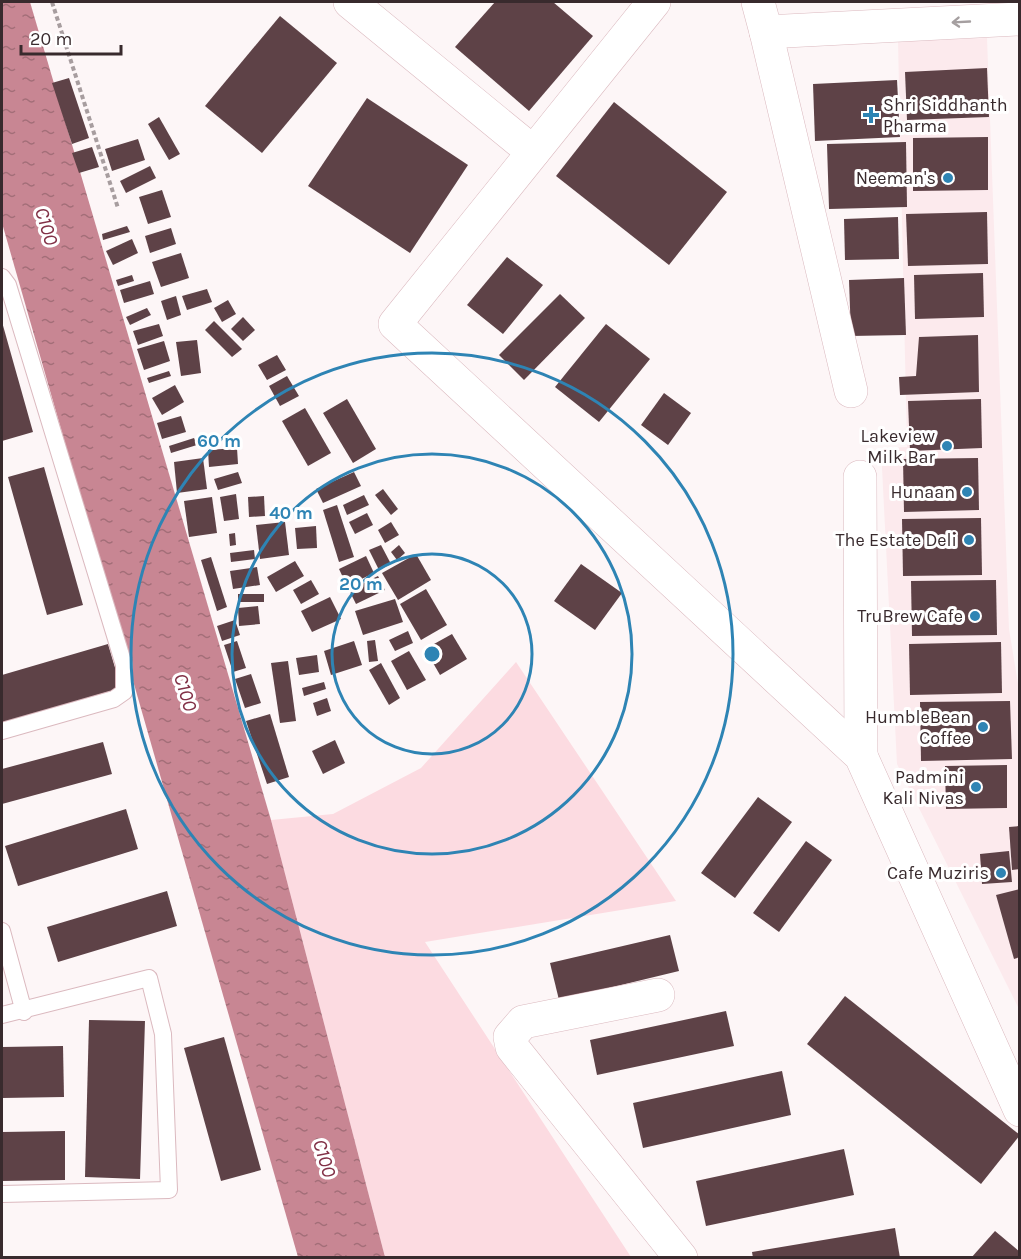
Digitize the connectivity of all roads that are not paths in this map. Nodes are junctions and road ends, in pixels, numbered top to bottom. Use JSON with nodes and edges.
{"nodes":[{"id":1,"x":351,"y":2,"type":"edge"},
{"id":2,"x":654,"y":2,"type":"edge"},
{"id":3,"x":758,"y":2,"type":"edge"},
{"id":4,"x":1020,"y":19,"type":"edge"},
{"id":5,"x":766,"y":33,"type":"junction"},
{"id":6,"x":533,"y":152,"type":"junction"},
{"id":7,"x":2,"y":277,"type":"edge"},
{"id":8,"x":851,"y":391,"type":"dead end"},
{"id":9,"x":860,"y":477,"type":"dead end"},
{"id":10,"x":2,"y":731,"type":"edge"},
{"id":11,"x":861,"y":756,"type":"junction"},
{"id":12,"x":2,"y":931,"type":"edge"},
{"id":13,"x":658,"y":995,"type":"dead end"},
{"id":14,"x":24,"y":1012,"type":"junction"},
{"id":15,"x":2,"y":1015,"type":"edge"},
{"id":16,"x":1020,"y":1110,"type":"edge"},
{"id":17,"x":2,"y":1194,"type":"edge"},
{"id":18,"x":681,"y":1257,"type":"edge"}],
"edges":[{"from":1,"to":6,"type":"street"},
{"from":2,"to":6,"type":"street"},
{"from":3,"to":5,"type":"street"},
{"from":4,"to":5,"type":"street","one_way":true},
{"from":5,"to":8,"type":"street"},
{"from":6,"to":11,"type":"street"},
{"from":7,"to":10,"type":"lane"},
{"from":9,"to":11,"type":"street"},
{"from":11,"to":16,"type":"street"},
{"from":12,"to":14,"type":"lane"},
{"from":13,"to":18,"type":"street"},
{"from":14,"to":15,"type":"lane"},
{"from":14,"to":17,"type":"lane"}]}
